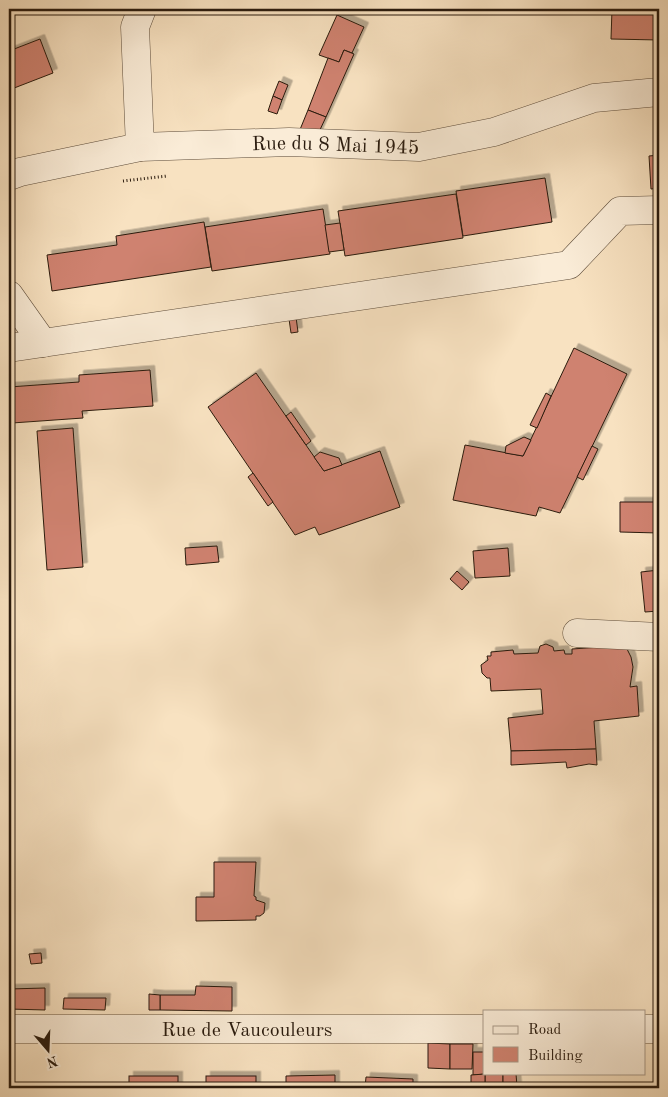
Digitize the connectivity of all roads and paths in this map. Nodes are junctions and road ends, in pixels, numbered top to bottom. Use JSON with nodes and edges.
{"nodes":[{"id":1,"x":142,"y":9,"type":"edge"},
{"id":2,"x":659,"y":92,"type":"edge"},
{"id":3,"x":140,"y":147,"type":"junction"},
{"id":4,"x":9,"y":176,"type":"edge"},
{"id":5,"x":659,"y":210,"type":"edge"},
{"id":6,"x":9,"y":296,"type":"edge"},
{"id":7,"x":43,"y":343,"type":"junction"},
{"id":8,"x":9,"y":348,"type":"edge"},
{"id":9,"x":577,"y":633,"type":"dead end"},
{"id":10,"x":659,"y":637,"type":"edge"},
{"id":11,"x":646,"y":1029,"type":"edge"},
{"id":12,"x":659,"y":1029,"type":"edge"},
{"id":13,"x":9,"y":1030,"type":"edge"},
{"id":14,"x":483,"y":1030,"type":"edge"}],
"edges":[{"from":1,"to":3,"type":"street"},
{"from":2,"to":3,"type":"street","name":"Rue du 8 Mai 1945"},
{"from":3,"to":4,"type":"street","name":"Rue du 8 Mai 1945"},
{"from":5,"to":7,"type":"street"},
{"from":6,"to":7,"type":"street"},
{"from":7,"to":8,"type":"street"},
{"from":9,"to":10,"type":"street"},
{"from":11,"to":12,"type":"street"},
{"from":13,"to":14,"type":"street","name":"Rue de Vaucouleurs"}]}
